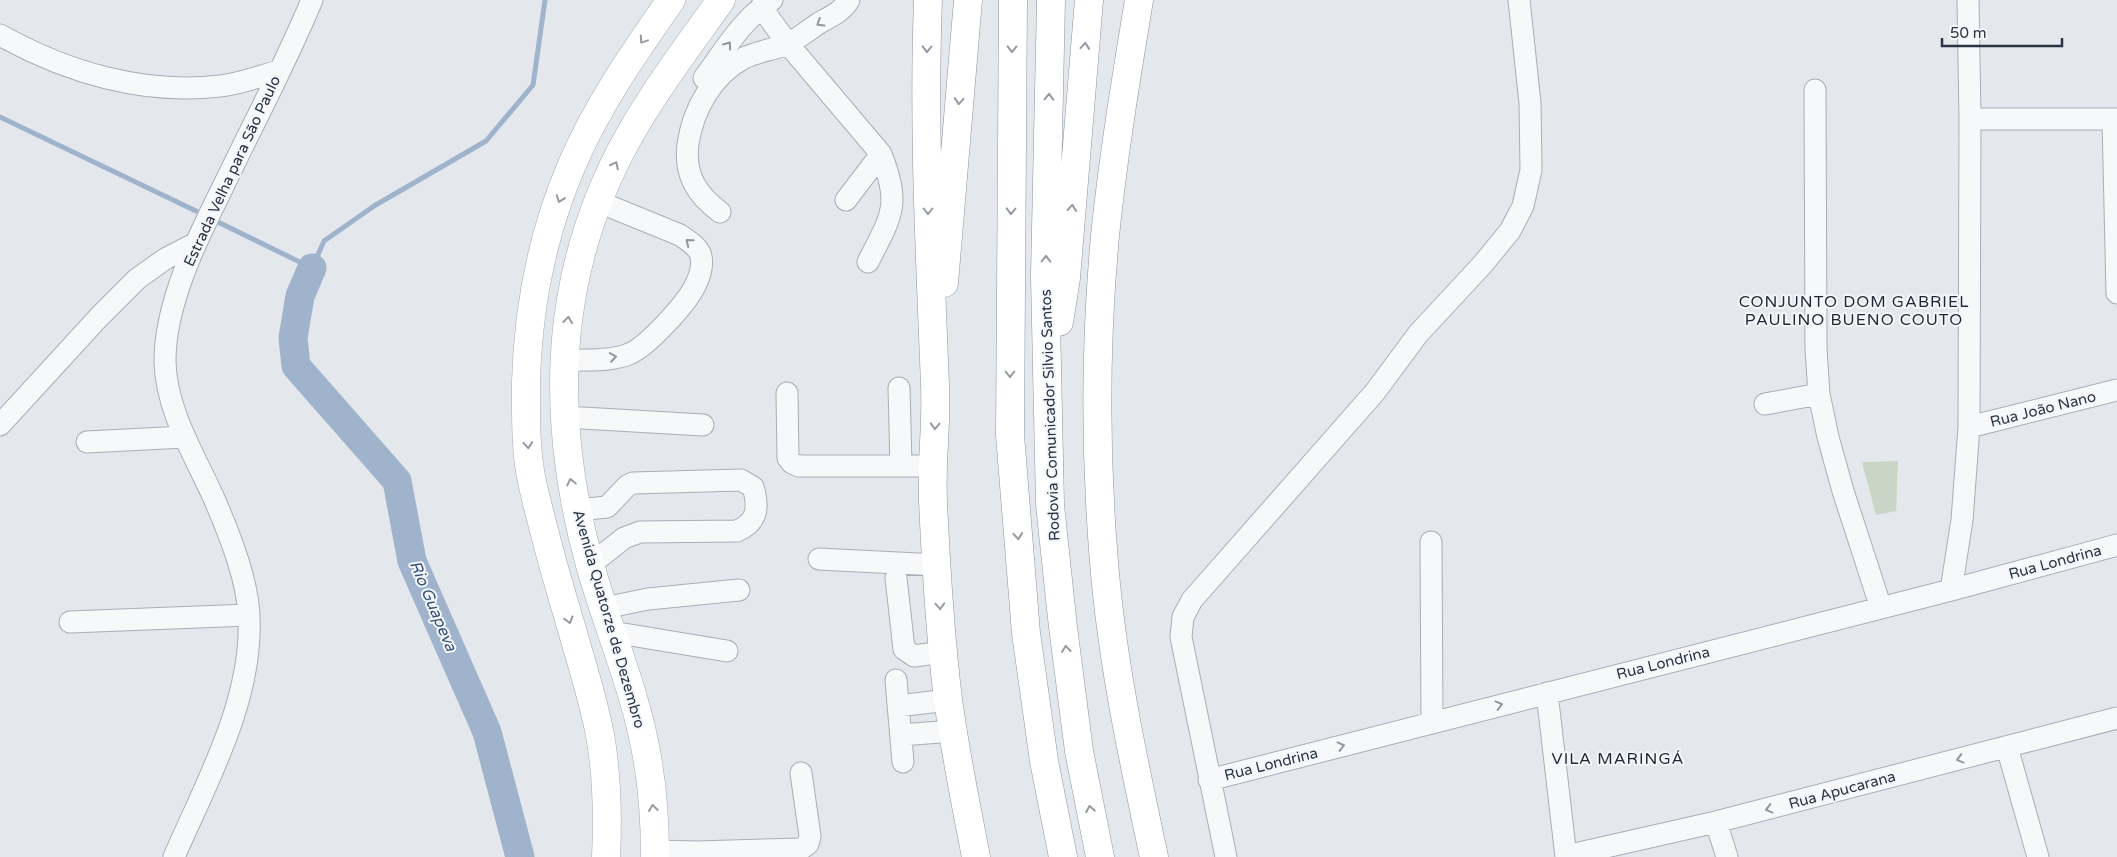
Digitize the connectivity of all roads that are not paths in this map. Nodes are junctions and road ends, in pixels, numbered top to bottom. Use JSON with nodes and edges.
{"nodes":[{"id":1,"x":312,"y":0,"type":"edge"},
{"id":2,"x":671,"y":0,"type":"edge"},
{"id":3,"x":721,"y":0,"type":"edge"},
{"id":4,"x":849,"y":0,"type":"edge"},
{"id":5,"x":928,"y":0,"type":"edge"},
{"id":6,"x":968,"y":0,"type":"edge"},
{"id":7,"x":1013,"y":0,"type":"edge"},
{"id":8,"x":1051,"y":0,"type":"edge"},
{"id":9,"x":1089,"y":0,"type":"edge"},
{"id":10,"x":1139,"y":0,"type":"edge"},
{"id":11,"x":1519,"y":0,"type":"edge"},
{"id":12,"x":1968,"y":0,"type":"edge"},
{"id":13,"x":767,"y":4,"type":"edge"},
{"id":14,"x":0,"y":35,"type":"edge"},
{"id":15,"x":788,"y":44,"type":"junction"},
{"id":16,"x":673,"y":68,"type":"junction"},
{"id":17,"x":279,"y":71,"type":"junction"},
{"id":18,"x":704,"y":88,"type":"junction"},
{"id":19,"x":1814,"y":90,"type":"dead end"},
{"id":20,"x":1970,"y":119,"type":"junction"},
{"id":21,"x":2115,"y":119,"type":"edge"},
{"id":22,"x":881,"y":154,"type":"junction"},
{"id":23,"x":846,"y":200,"type":"dead end"},
{"id":24,"x":599,"y":202,"type":"junction"},
{"id":25,"x":720,"y":212,"type":"dead end"},
{"id":26,"x":196,"y":242,"type":"junction"},
{"id":27,"x":542,"y":254,"type":"junction"},
{"id":28,"x":868,"y":262,"type":"dead end"},
{"id":29,"x":2117,"y":293,"type":"edge"},
{"id":30,"x":564,"y":361,"type":"junction"},
{"id":31,"x":898,"y":388,"type":"dead end"},
{"id":32,"x":935,"y":388,"type":"junction"},
{"id":33,"x":2117,"y":390,"type":"edge"},
{"id":34,"x":787,"y":393,"type":"dead end"},
{"id":35,"x":1819,"y":394,"type":"junction"},
{"id":36,"x":1048,"y":396,"type":"junction"},
{"id":37,"x":1765,"y":404,"type":"dead end"},
{"id":38,"x":565,"y":423,"type":"junction"},
{"id":39,"x":0,"y":425,"type":"edge"},
{"id":40,"x":703,"y":425,"type":"dead end"},
{"id":41,"x":1969,"y":428,"type":"junction"},
{"id":42,"x":184,"y":436,"type":"junction"},
{"id":43,"x":86,"y":442,"type":"dead end"},
{"id":44,"x":902,"y":466,"type":"junction"},
{"id":45,"x":932,"y":466,"type":"junction"},
{"id":46,"x":532,"y":483,"type":"junction"},
{"id":47,"x":577,"y":510,"type":"junction"},
{"id":48,"x":1431,"y":542,"type":"dead end"},
{"id":49,"x":2117,"y":545,"type":"edge"},
{"id":50,"x":819,"y":559,"type":"dead end"},
{"id":51,"x":590,"y":565,"type":"junction"},
{"id":52,"x":937,"y":565,"type":"junction"},
{"id":53,"x":896,"y":578,"type":"dead end"},
{"id":54,"x":739,"y":590,"type":"dead end"},
{"id":55,"x":1951,"y":590,"type":"junction"},
{"id":56,"x":1881,"y":608,"type":"junction"},
{"id":57,"x":605,"y":611,"type":"junction"},
{"id":58,"x":250,"y":615,"type":"junction"},
{"id":59,"x":70,"y":622,"type":"dead end"},
{"id":60,"x":726,"y":651,"type":"dead end"},
{"id":61,"x":943,"y":652,"type":"junction"},
{"id":62,"x":896,"y":680,"type":"dead end"},
{"id":63,"x":1547,"y":693,"type":"junction"},
{"id":64,"x":948,"y":700,"type":"junction"},
{"id":65,"x":898,"y":706,"type":"junction"},
{"id":66,"x":2117,"y":718,"type":"edge"},
{"id":67,"x":1432,"y":723,"type":"junction"},
{"id":68,"x":953,"y":731,"type":"junction"},
{"id":69,"x":901,"y":736,"type":"junction"},
{"id":70,"x":2007,"y":747,"type":"junction"},
{"id":71,"x":903,"y":762,"type":"dead end"},
{"id":72,"x":800,"y":773,"type":"dead end"},
{"id":73,"x":1209,"y":780,"type":"junction"},
{"id":74,"x":1716,"y":822,"type":"junction"},
{"id":75,"x":655,"y":854,"type":"edge"},
{"id":76,"x":1566,"y":856,"type":"edge"},
{"id":77,"x":174,"y":857,"type":"edge"},
{"id":78,"x":606,"y":857,"type":"edge"},
{"id":79,"x":976,"y":857,"type":"edge"},
{"id":80,"x":1063,"y":857,"type":"edge"},
{"id":81,"x":1100,"y":857,"type":"edge"},
{"id":82,"x":1154,"y":857,"type":"edge"},
{"id":83,"x":1226,"y":857,"type":"edge"},
{"id":84,"x":1727,"y":857,"type":"edge"},
{"id":85,"x":2038,"y":857,"type":"edge"}],
"edges":[{"from":1,"to":17,"type":"street","name":"Estrada Velha para São Paulo"},
{"from":2,"to":27,"type":"main road","one_way":true},
{"from":3,"to":16,"type":"main road","name":"Avenida Quatorze de Dezembro"},
{"from":4,"to":15,"type":"street","one_way":true},
{"from":5,"to":32,"type":"main road","one_way":true},
{"from":6,"to":32,"type":"main road","one_way":true},
{"from":7,"to":80,"type":"main road","one_way":true},
{"from":36,"to":8,"type":"main road","name":"Rodovia Comunicador Silvio Santos","one_way":true},
{"from":36,"to":9,"type":"main road","one_way":true},
{"from":10,"to":82,"type":"main road"},
{"from":11,"to":73,"type":"street"},
{"from":12,"to":20,"type":"street"},
{"from":13,"to":15,"type":"street"},
{"from":18,"to":13,"type":"street","one_way":true},
{"from":14,"to":17,"type":"street"},
{"from":15,"to":18,"type":"street"},
{"from":15,"to":22,"type":"street"},
{"from":16,"to":18,"type":"street"},
{"from":24,"to":16,"type":"main road","name":"Avenida Quatorze de Dezembro","one_way":true},
{"from":17,"to":26,"type":"street","name":"Estrada Velha para São Paulo"},
{"from":18,"to":25,"type":"street"},
{"from":19,"to":35,"type":"street"},
{"from":20,"to":21,"type":"street"},
{"from":20,"to":41,"type":"street"},
{"from":21,"to":29,"type":"street"},
{"from":22,"to":23,"type":"street"},
{"from":22,"to":28,"type":"street"},
{"from":30,"to":24,"type":"main road","name":"Avenida Quatorze de Dezembro","one_way":true},
{"from":30,"to":24,"type":"street","one_way":true},
{"from":26,"to":39,"type":"street"},
{"from":26,"to":42,"type":"street","name":"Estrada Velha para São Paulo"},
{"from":27,"to":38,"type":"main road"},
{"from":27,"to":46,"type":"main road","one_way":true},
{"from":30,"to":38,"type":"main road","name":"Avenida Quatorze de Dezembro"},
{"from":31,"to":44,"type":"street"},
{"from":32,"to":45,"type":"main road","one_way":true},
{"from":33,"to":41,"type":"street","name":"Rua João Nano"},
{"from":34,"to":44,"type":"street"},
{"from":35,"to":37,"type":"street"},
{"from":35,"to":56,"type":"street"},
{"from":81,"to":36,"type":"main road","name":"Rodovia Comunicador Silvio Santos","one_way":true},
{"from":38,"to":40,"type":"street"},
{"from":47,"to":38,"type":"main road","name":"Avenida Quatorze de Dezembro","one_way":true},
{"from":41,"to":55,"type":"street"},
{"from":42,"to":43,"type":"street"},
{"from":42,"to":58,"type":"street","name":"Estrada Velha para São Paulo"},
{"from":44,"to":45,"type":"street"},
{"from":45,"to":52,"type":"main road"},
{"from":46,"to":57,"type":"main road"},
{"from":46,"to":78,"type":"main road","one_way":true},
{"from":47,"to":51,"type":"main road","name":"Avenida Quatorze de Dezembro"},
{"from":47,"to":51,"type":"street"},
{"from":48,"to":67,"type":"street"},
{"from":49,"to":55,"type":"street","name":"Rua Londrina"},
{"from":50,"to":52,"type":"street"},
{"from":51,"to":57,"type":"main road","name":"Avenida Quatorze de Dezembro"},
{"from":52,"to":61,"type":"main road","one_way":true},
{"from":53,"to":61,"type":"street"},
{"from":54,"to":57,"type":"street"},
{"from":55,"to":56,"type":"street","name":"Rua Londrina"},
{"from":56,"to":63,"type":"street","name":"Rua Londrina"},
{"from":57,"to":60,"type":"street"},
{"from":75,"to":57,"type":"main road","name":"Avenida Quatorze de Dezembro","one_way":true},
{"from":58,"to":59,"type":"street"},
{"from":58,"to":77,"type":"street","name":"Estrada Velha para São Paulo"},
{"from":61,"to":64,"type":"main road"},
{"from":62,"to":65,"type":"street"},
{"from":67,"to":63,"type":"street","name":"Rua Londrina","one_way":true},
{"from":63,"to":76,"type":"street"},
{"from":64,"to":65,"type":"street"},
{"from":64,"to":68,"type":"main road"},
{"from":65,"to":69,"type":"street"},
{"from":66,"to":70,"type":"street","name":"Rua Apucarana"},
{"from":73,"to":67,"type":"street","name":"Rua Londrina","one_way":true},
{"from":68,"to":69,"type":"street"},
{"from":68,"to":79,"type":"main road"},
{"from":69,"to":71,"type":"street"},
{"from":70,"to":74,"type":"street","name":"Rua Apucarana","one_way":true},
{"from":70,"to":85,"type":"street"},
{"from":72,"to":75,"type":"street"},
{"from":73,"to":83,"type":"street"},
{"from":74,"to":76,"type":"street","name":"Rua Apucarana"},
{"from":74,"to":84,"type":"street"}]}
